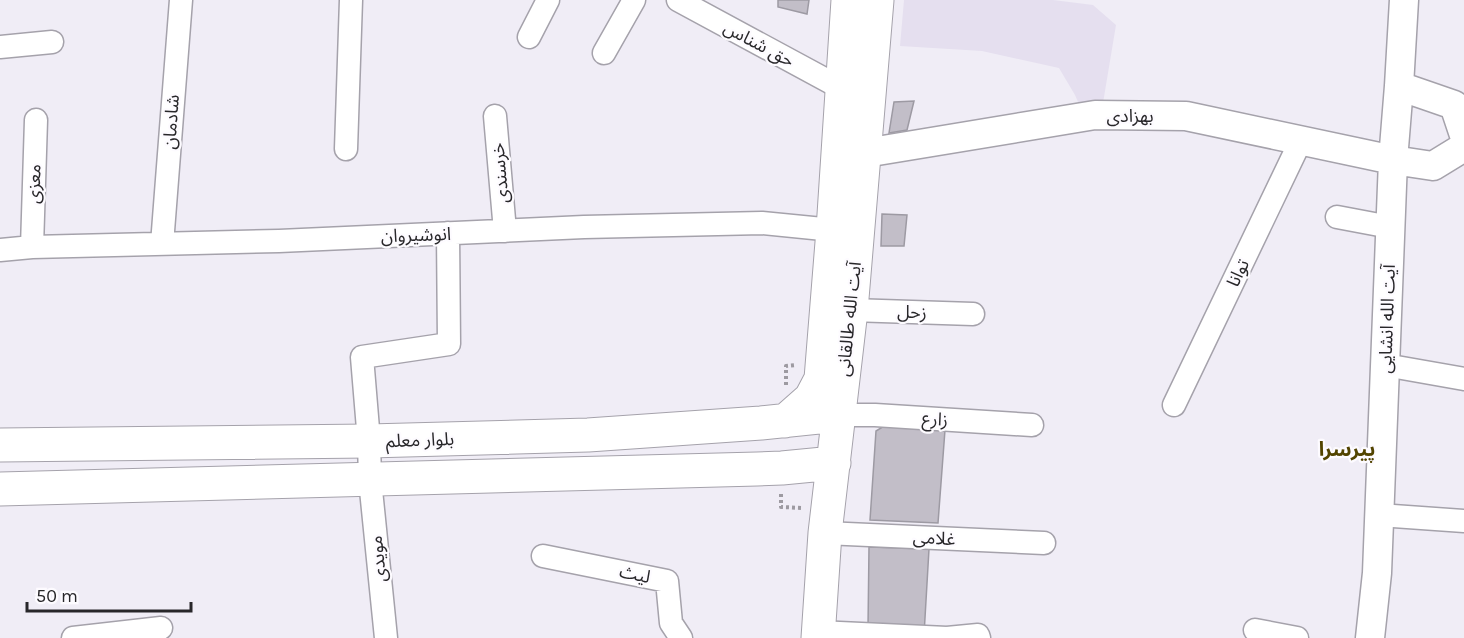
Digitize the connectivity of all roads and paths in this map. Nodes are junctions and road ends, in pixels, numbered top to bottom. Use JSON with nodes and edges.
{"nodes":[{"id":1,"x":181,"y":0,"type":"edge"},
{"id":2,"x":351,"y":0,"type":"edge"},
{"id":3,"x":548,"y":0,"type":"edge"},
{"id":4,"x":634,"y":0,"type":"edge"},
{"id":5,"x":678,"y":0,"type":"edge"},
{"id":6,"x":848,"y":0,"type":"edge"},
{"id":7,"x":877,"y":0,"type":"edge"},
{"id":8,"x":1404,"y":0,"type":"edge"},
{"id":9,"x":529,"y":37,"type":"dead end"},
{"id":10,"x":52,"y":42,"type":"dead end"},
{"id":11,"x":0,"y":47,"type":"edge"},
{"id":12,"x":604,"y":53,"type":"dead end"},
{"id":13,"x":1399,"y":86,"type":"junction"},
{"id":14,"x":841,"y":88,"type":"junction"},
{"id":15,"x":495,"y":116,"type":"dead end"},
{"id":16,"x":36,"y":120,"type":"dead end"},
{"id":17,"x":1464,"y":135,"type":"edge"},
{"id":18,"x":1301,"y":140,"type":"junction"},
{"id":19,"x":1464,"y":147,"type":"edge"},
{"id":20,"x":346,"y":149,"type":"dead end"},
{"id":21,"x":865,"y":153,"type":"junction"},
{"id":22,"x":1393,"y":160,"type":"junction"},
{"id":23,"x":1337,"y":217,"type":"dead end"},
{"id":24,"x":1390,"y":226,"type":"junction"},
{"id":25,"x":832,"y":230,"type":"junction"},
{"id":26,"x":505,"y":231,"type":"junction"},
{"id":27,"x":448,"y":233,"type":"junction"},
{"id":28,"x":162,"y":244,"type":"junction"},
{"id":29,"x":32,"y":247,"type":"junction"},
{"id":30,"x":0,"y":250,"type":"edge"},
{"id":31,"x":851,"y":310,"type":"junction"},
{"id":32,"x":973,"y":314,"type":"dead end"},
{"id":33,"x":1385,"y":366,"type":"junction"},
{"id":34,"x":1464,"y":379,"type":"edge"},
{"id":35,"x":1174,"y":405,"type":"dead end"},
{"id":36,"x":838,"y":415,"type":"junction"},
{"id":37,"x":785,"y":421,"type":"junction"},
{"id":38,"x":1032,"y":425,"type":"dead end"},
{"id":39,"x":369,"y":441,"type":"junction"},
{"id":40,"x":0,"y":445,"type":"edge"},
{"id":41,"x":834,"y":463,"type":"junction"},
{"id":42,"x":370,"y":480,"type":"junction"},
{"id":43,"x":0,"y":489,"type":"edge"},
{"id":44,"x":1379,"y":515,"type":"junction"},
{"id":45,"x":1464,"y":521,"type":"edge"},
{"id":46,"x":825,"y":533,"type":"junction"},
{"id":47,"x":1044,"y":543,"type":"dead end"},
{"id":48,"x":543,"y":556,"type":"dead end"},
{"id":49,"x":161,"y":628,"type":"dead end"},
{"id":50,"x":1255,"y":630,"type":"dead end"},
{"id":51,"x":818,"y":635,"type":"edge"},
{"id":52,"x":73,"y":638,"type":"edge"},
{"id":53,"x":386,"y":638,"type":"edge"},
{"id":54,"x":681,"y":638,"type":"edge"},
{"id":55,"x":979,"y":638,"type":"edge"},
{"id":56,"x":1297,"y":638,"type":"edge"},
{"id":57,"x":1370,"y":638,"type":"edge"}],
"edges":[{"from":1,"to":28,"type":"street","name":"شادمان"},
{"from":2,"to":20,"type":"street"},
{"from":3,"to":9,"type":"street"},
{"from":4,"to":12,"type":"street"},
{"from":5,"to":14,"type":"street","name":"حق شناس"},
{"from":6,"to":14,"type":"main road","name":"آیت الله طالقانی"},
{"from":7,"to":21,"type":"main road","name":"آیت الله طالقانی"},
{"from":8,"to":13,"type":"street","name":"آیت الله انشایی"},
{"from":10,"to":11,"type":"street"},
{"from":13,"to":17,"type":"street"},
{"from":13,"to":22,"type":"street","name":"آیت الله انشایی"},
{"from":14,"to":25,"type":"main road","name":"آیت الله طالقانی"},
{"from":15,"to":26,"type":"street","name":"خرسندی"},
{"from":16,"to":29,"type":"street","name":"معزی"},
{"from":18,"to":21,"type":"street","name":"بهزادی"},
{"from":18,"to":22,"type":"street","name":"بهزادی"},
{"from":18,"to":35,"type":"street","name":"توانا"},
{"from":19,"to":22,"type":"street","name":"بهزادی"},
{"from":21,"to":31,"type":"main road","name":"آیت الله طالقانی"},
{"from":22,"to":24,"type":"street","name":"آیت الله انشایی"},
{"from":23,"to":24,"type":"street"},
{"from":24,"to":33,"type":"street","name":"آیت الله انشایی"},
{"from":25,"to":26,"type":"street","name":"انوشیروان"},
{"from":25,"to":37,"type":"main road","name":"آیت الله طالقانی"},
{"from":26,"to":27,"type":"street","name":"انوشیروان"},
{"from":27,"to":28,"type":"street","name":"انوشیروان"},
{"from":27,"to":39,"type":"street","name":"مویدی"},
{"from":28,"to":29,"type":"street","name":"انوشیروان"},
{"from":29,"to":30,"type":"street","name":"انوشیروان"},
{"from":31,"to":32,"type":"street","name":"زحل"},
{"from":31,"to":36,"type":"main road","name":"آیت الله طالقانی"},
{"from":33,"to":34,"type":"street"},
{"from":33,"to":44,"type":"street","name":"آیت الله انشایی"},
{"from":36,"to":37,"type":"main road","name":"بلوار معلم"},
{"from":36,"to":38,"type":"street","name":"زارع"},
{"from":36,"to":41,"type":"main road","name":"آیت الله طالقانی"},
{"from":37,"to":39,"type":"main road","name":"بلوار معلم"},
{"from":39,"to":40,"type":"main road","name":"بلوار معلم"},
{"from":39,"to":42,"type":"street","name":"مویدی"},
{"from":41,"to":42,"type":"main road"},
{"from":41,"to":46,"type":"main road","name":"آیت الله طالقانی"},
{"from":42,"to":43,"type":"main road"},
{"from":42,"to":53,"type":"street","name":"مویدی"},
{"from":44,"to":45,"type":"street"},
{"from":44,"to":57,"type":"street","name":"آیت الله انشایی"},
{"from":46,"to":47,"type":"street","name":"غلامی"},
{"from":46,"to":51,"type":"main road","name":"آیت الله طالقانی"},
{"from":48,"to":54,"type":"street","name":"لیث"},
{"from":49,"to":52,"type":"street"},
{"from":50,"to":56,"type":"street"},
{"from":51,"to":55,"type":"street"}]}
